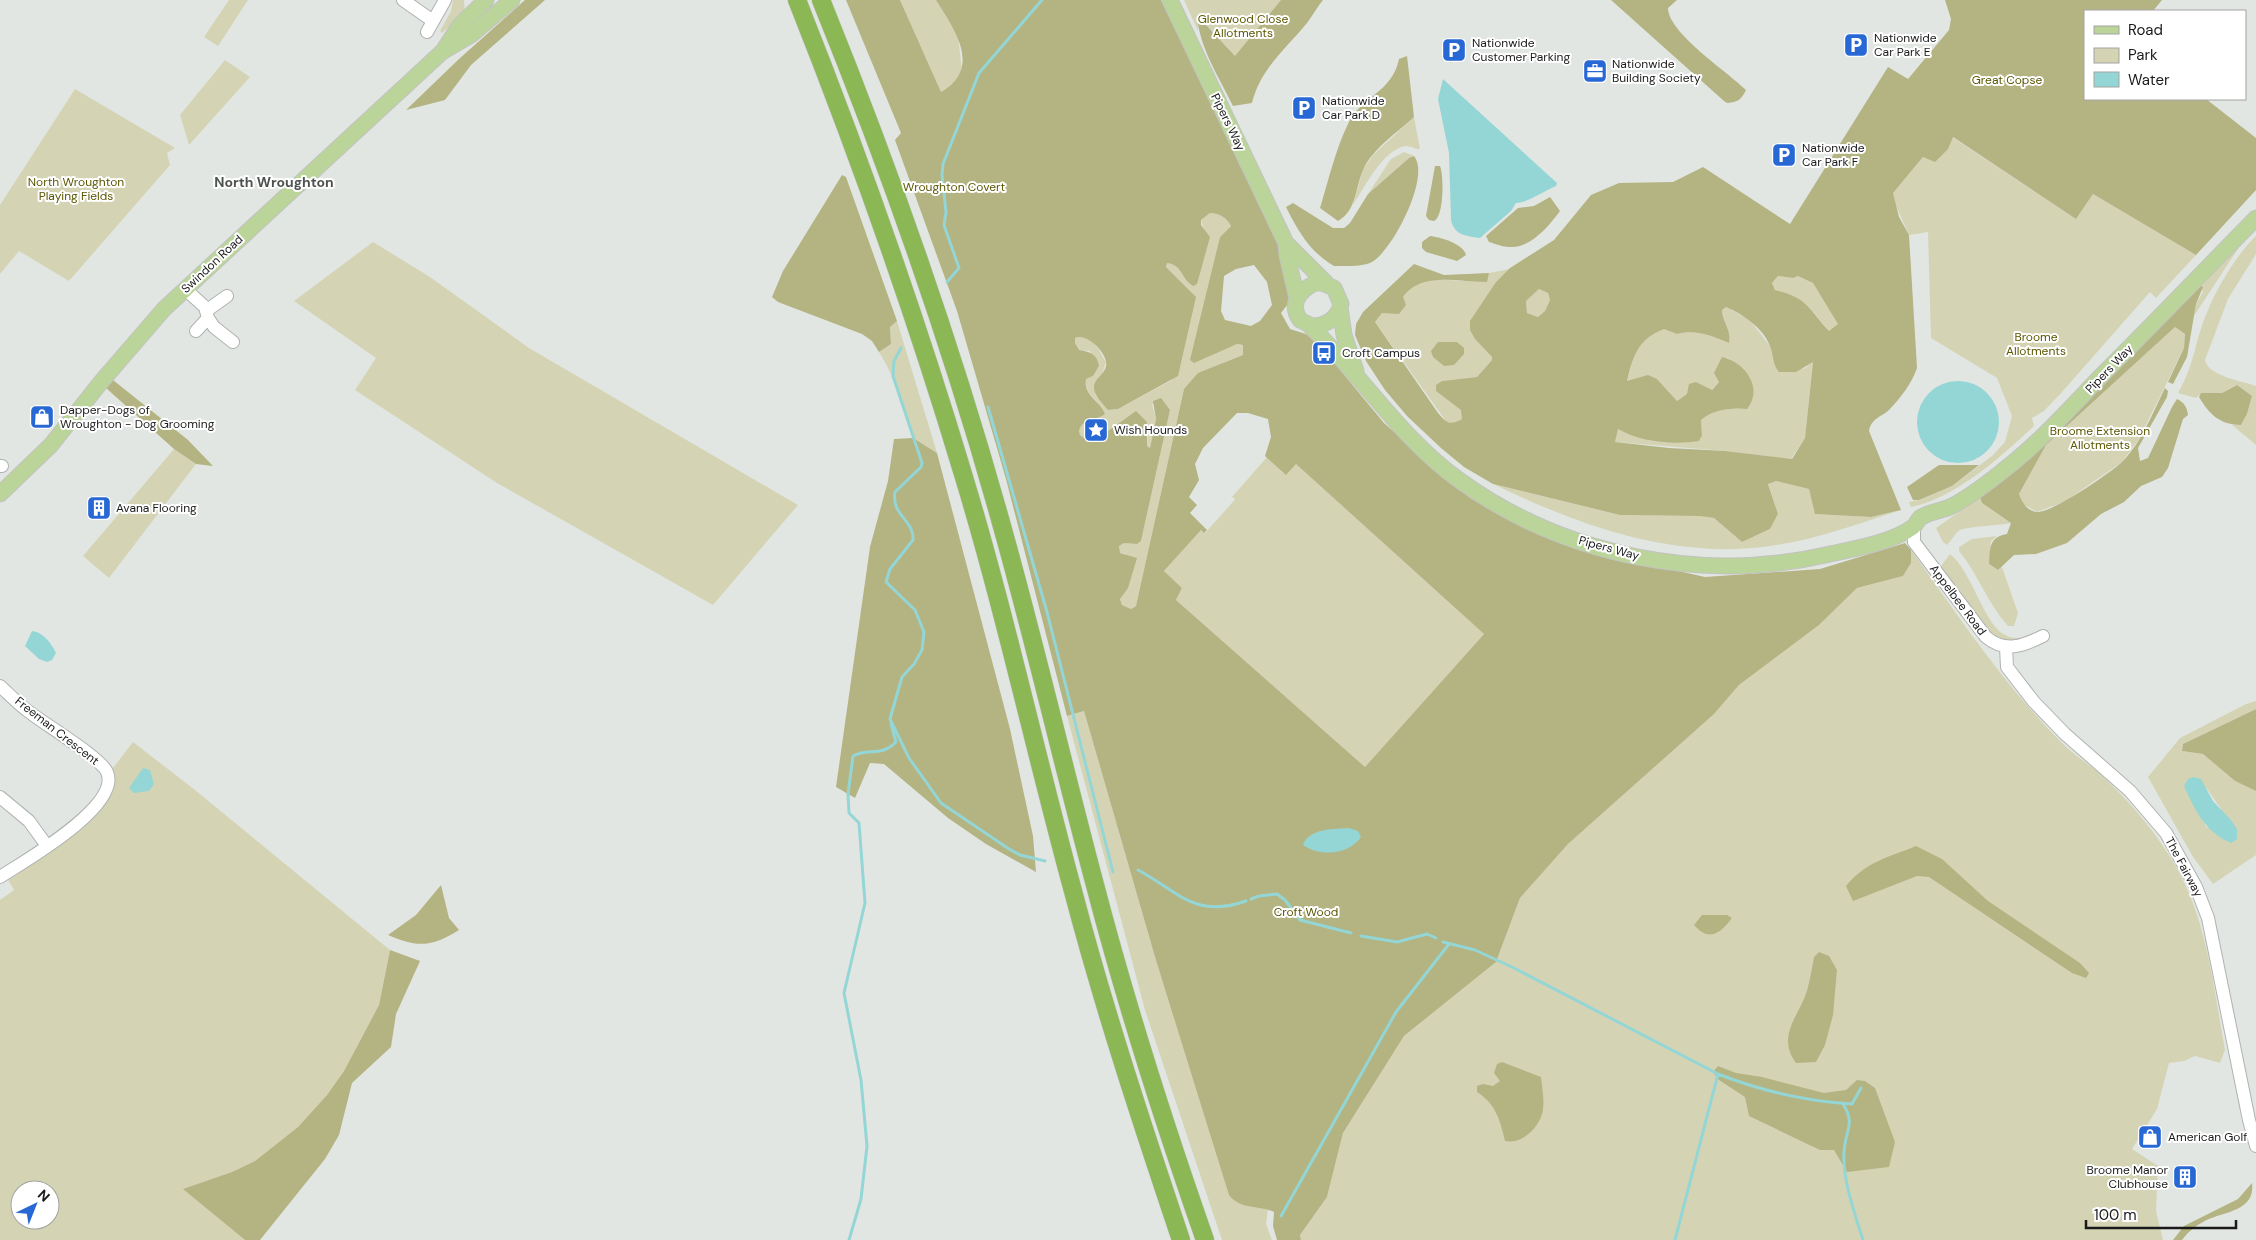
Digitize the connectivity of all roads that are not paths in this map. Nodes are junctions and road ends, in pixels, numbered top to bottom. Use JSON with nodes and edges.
{"nodes":[{"id":1,"x":403,"y":0,"type":"edge"},
{"id":2,"x":445,"y":0,"type":"edge"},
{"id":3,"x":512,"y":0,"type":"edge"},
{"id":4,"x":797,"y":0,"type":"edge"},
{"id":5,"x":821,"y":0,"type":"edge"},
{"id":6,"x":1170,"y":0,"type":"edge"},
{"id":7,"x":480,"y":2,"type":"edge"},
{"id":8,"x":493,"y":17,"type":"junction"},
{"id":9,"x":433,"y":20,"type":"junction"},
{"id":10,"x":427,"y":32,"type":"dead end"},
{"id":11,"x":442,"y":52,"type":"junction"},
{"id":12,"x":2256,"y":218,"type":"edge"},
{"id":13,"x":1286,"y":243,"type":"junction"},
{"id":14,"x":1327,"y":284,"type":"junction"},
{"id":15,"x":185,"y":289,"type":"junction"},
{"id":16,"x":226,"y":296,"type":"dead end"},
{"id":17,"x":1297,"y":298,"type":"junction"},
{"id":18,"x":1340,"y":307,"type":"junction"},
{"id":19,"x":207,"y":315,"type":"junction"},
{"id":20,"x":1310,"y":326,"type":"junction"},
{"id":21,"x":196,"y":331,"type":"dead end"},
{"id":22,"x":233,"y":342,"type":"dead end"},
{"id":23,"x":1358,"y":375,"type":"junction"},
{"id":24,"x":0,"y":494,"type":"edge"},
{"id":25,"x":1914,"y":526,"type":"junction"},
{"id":26,"x":2043,"y":636,"type":"dead end"},
{"id":27,"x":2006,"y":647,"type":"junction"},
{"id":28,"x":0,"y":686,"type":"edge"},
{"id":29,"x":0,"y":797,"type":"edge"},
{"id":30,"x":47,"y":846,"type":"junction"},
{"id":31,"x":0,"y":877,"type":"edge"},
{"id":32,"x":2256,"y":1146,"type":"edge"},
{"id":33,"x":1181,"y":1240,"type":"edge"},
{"id":34,"x":1205,"y":1240,"type":"edge"}],
"edges":[{"from":1,"to":9,"type":"street"},
{"from":2,"to":9,"type":"street"},
{"from":3,"to":8,"type":"main road","name":"Swindon Road"},
{"from":4,"to":33,"type":"highway"},
{"from":5,"to":34,"type":"highway"},
{"from":6,"to":13,"type":"main road","name":"Pipers Way"},
{"from":7,"to":8,"type":"street"},
{"from":7,"to":11,"type":"main road","name":"Swindon Road"},
{"from":8,"to":11,"type":"main road","name":"Swindon Road"},
{"from":9,"to":10,"type":"street"},
{"from":11,"to":15,"type":"main road","name":"Swindon Road"},
{"from":12,"to":25,"type":"main road","name":"Pipers Way"},
{"from":13,"to":14,"type":"main road","name":"Pipers Way"},
{"from":13,"to":17,"type":"main road","name":"Pipers Way"},
{"from":14,"to":17,"type":"main road"},
{"from":14,"to":18,"type":"main road"},
{"from":15,"to":19,"type":"street"},
{"from":15,"to":24,"type":"main road","name":"Swindon Road"},
{"from":16,"to":19,"type":"street"},
{"from":17,"to":20,"type":"main road"},
{"from":18,"to":20,"type":"main road"},
{"from":18,"to":23,"type":"main road","name":"Pipers Way"},
{"from":19,"to":21,"type":"street"},
{"from":19,"to":22,"type":"street"},
{"from":20,"to":23,"type":"main road","name":"Pipers Way"},
{"from":23,"to":25,"type":"main road","name":"Pipers Way"},
{"from":25,"to":27,"type":"street","name":"Appelbee Road"},
{"from":26,"to":27,"type":"street"},
{"from":27,"to":32,"type":"street","name":"The Fairway"},
{"from":28,"to":30,"type":"street","name":"Freeman Crescent"},
{"from":29,"to":30,"type":"street"},
{"from":30,"to":31,"type":"street","name":"Freeman Crescent"}]}
